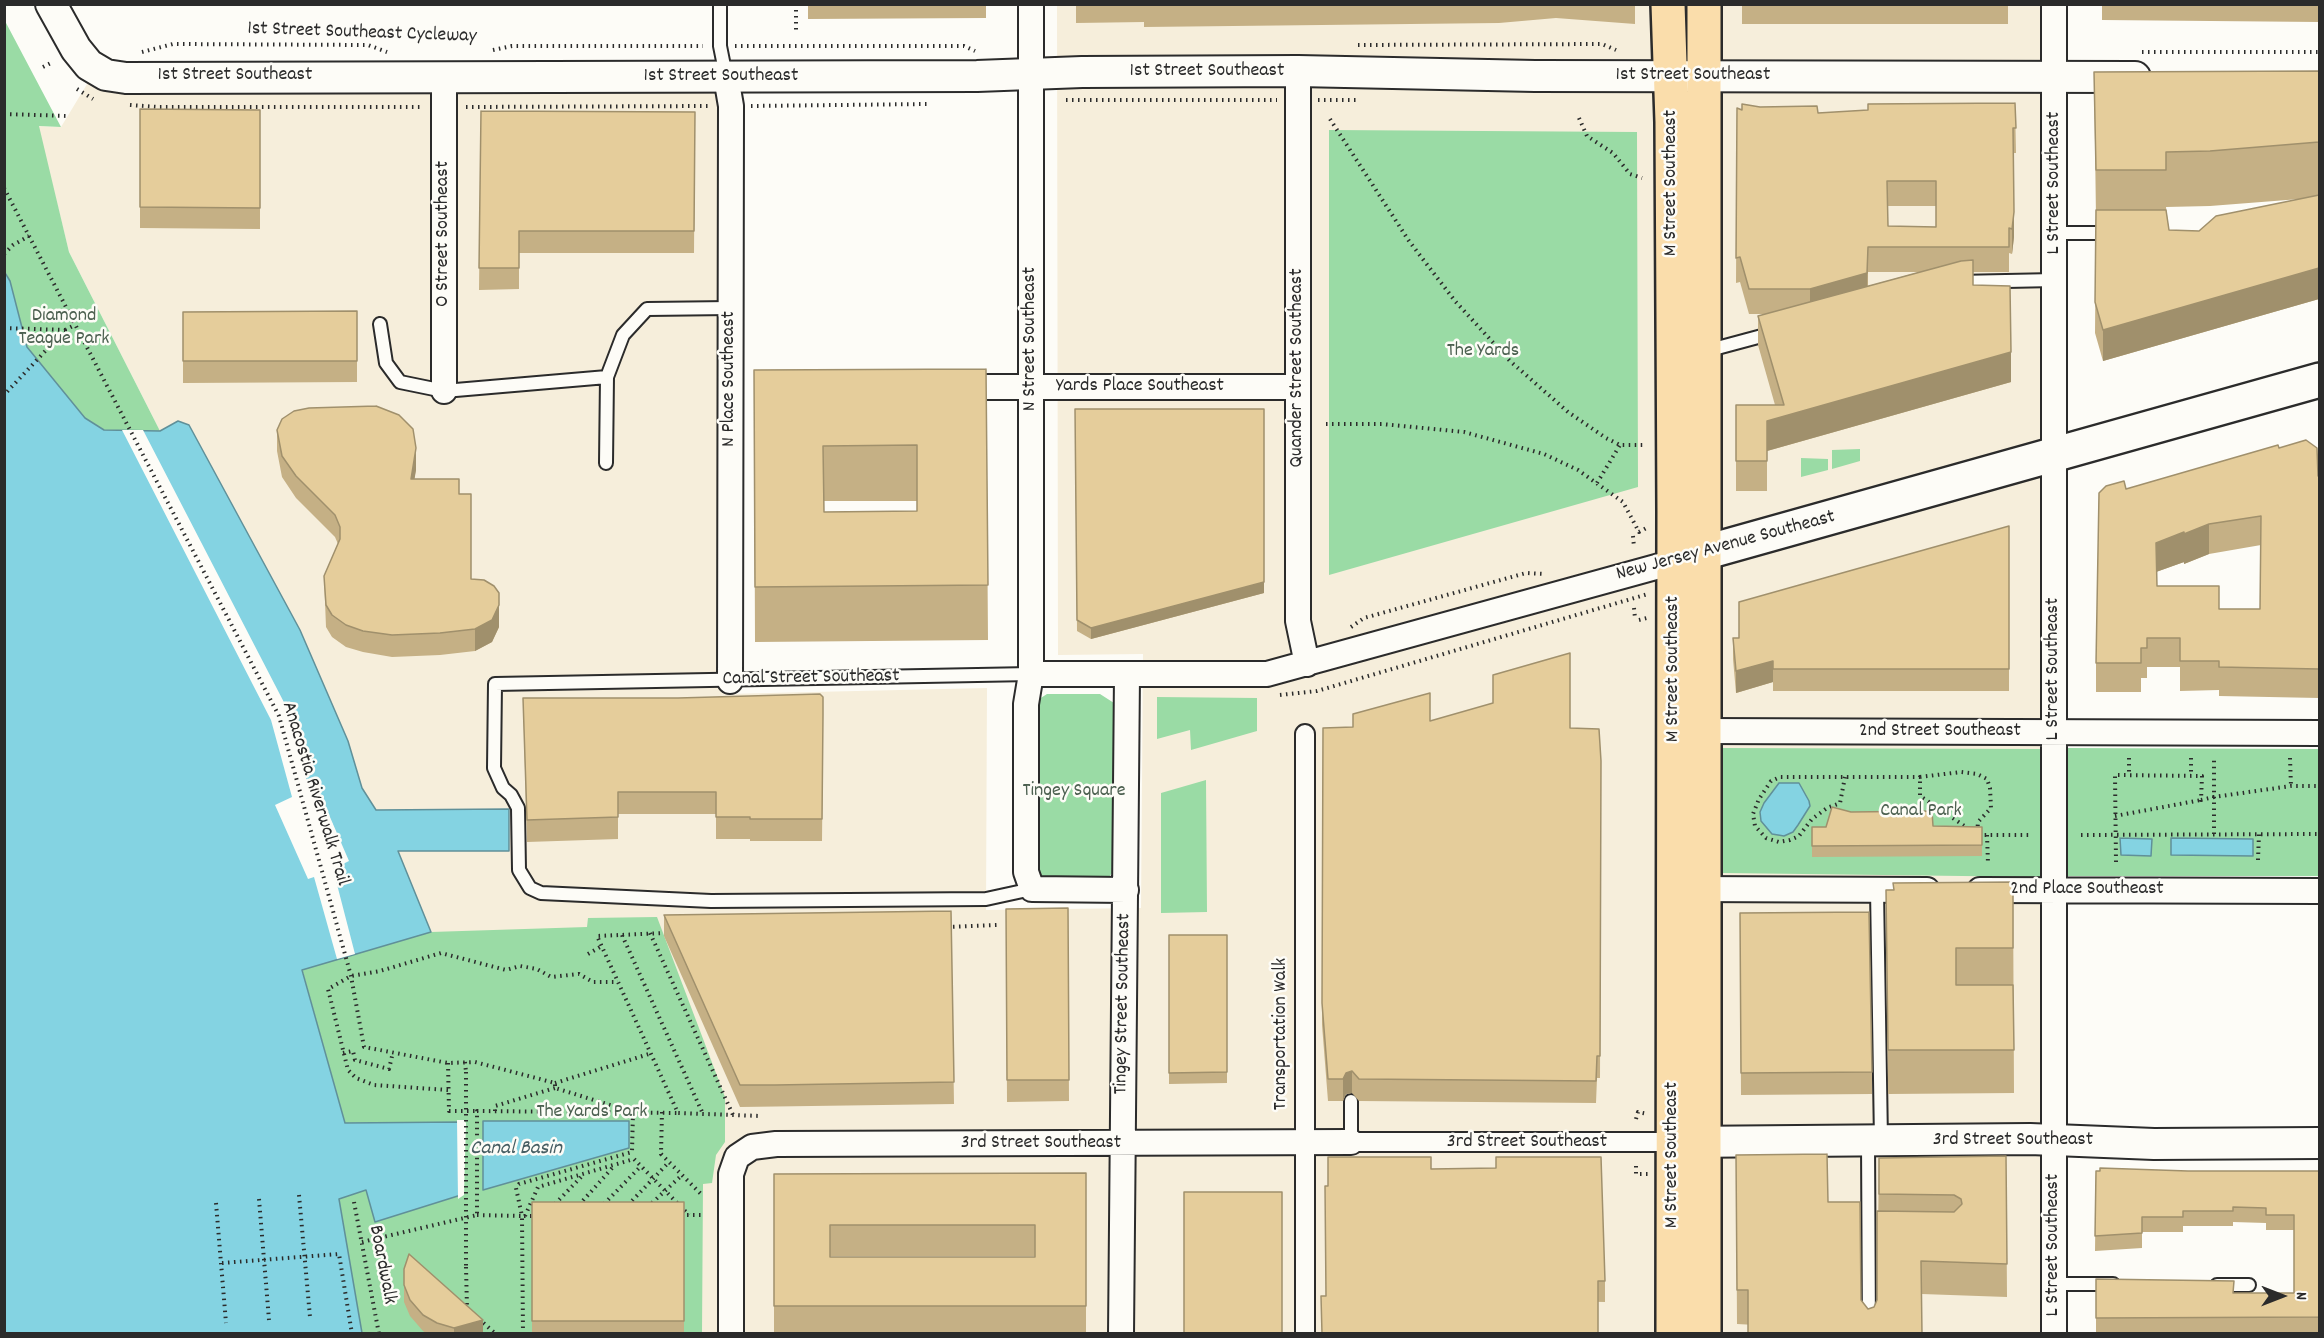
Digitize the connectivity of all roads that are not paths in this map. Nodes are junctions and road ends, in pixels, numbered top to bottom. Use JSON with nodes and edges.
{"nodes":[{"id":1,"x":51,"y":4,"type":"edge"},
{"id":2,"x":720,"y":4,"type":"edge"},
{"id":3,"x":1031,"y":4,"type":"edge"},
{"id":4,"x":1668,"y":4,"type":"edge"},
{"id":5,"x":1704,"y":4,"type":"edge"},
{"id":6,"x":2054,"y":4,"type":"edge"},
{"id":7,"x":1298,"y":71,"type":"junction"},
{"id":8,"x":1031,"y":74,"type":"junction"},
{"id":9,"x":444,"y":76,"type":"junction"},
{"id":10,"x":1671,"y":76,"type":"junction"},
{"id":11,"x":1704,"y":76,"type":"junction"},
{"id":12,"x":726,"y":77,"type":"junction"},
{"id":13,"x":2055,"y":77,"type":"junction"},
{"id":14,"x":2160,"y":77,"type":"edge"},
{"id":15,"x":2056,"y":233,"type":"junction"},
{"id":16,"x":2125,"y":233,"type":"edge"},
{"id":17,"x":2055,"y":280,"type":"junction"},
{"id":18,"x":1945,"y":285,"type":"edge"},
{"id":19,"x":730,"y":308,"type":"junction"},
{"id":20,"x":380,"y":324,"type":"dead end"},
{"id":21,"x":1785,"y":330,"type":"edge"},
{"id":22,"x":1704,"y":351,"type":"junction"},
{"id":23,"x":607,"y":378,"type":"junction"},
{"id":24,"x":2319,"y":380,"type":"edge"},
{"id":25,"x":929,"y":387,"type":"edge"},
{"id":26,"x":1031,"y":387,"type":"junction"},
{"id":27,"x":1298,"y":387,"type":"junction"},
{"id":28,"x":444,"y":391,"type":"junction"},
{"id":29,"x":2055,"y":455,"type":"junction"},
{"id":30,"x":606,"y":463,"type":"dead end"},
{"id":31,"x":1689,"y":557,"type":"junction"},
{"id":32,"x":1307,"y":664,"type":"junction"},
{"id":33,"x":1031,"y":674,"type":"junction"},
{"id":34,"x":1127,"y":675,"type":"junction"},
{"id":35,"x":730,"y":681,"type":"junction"},
{"id":36,"x":1704,"y":731,"type":"junction"},
{"id":37,"x":2054,"y":732,"type":"junction"},
{"id":38,"x":2319,"y":733,"type":"edge"},
{"id":39,"x":1305,"y":734,"type":"dead end"},
{"id":40,"x":1689,"y":889,"type":"junction"},
{"id":41,"x":1032,"y":890,"type":"junction"},
{"id":42,"x":1126,"y":890,"type":"junction"},
{"id":43,"x":1877,"y":890,"type":"junction"},
{"id":44,"x":2054,"y":890,"type":"junction"},
{"id":45,"x":2319,"y":891,"type":"edge"},
{"id":46,"x":1351,"y":1101,"type":"dead end"},
{"id":47,"x":2054,"y":1140,"type":"junction"},
{"id":48,"x":1875,"y":1141,"type":"junction"},
{"id":49,"x":1305,"y":1142,"type":"junction"},
{"id":50,"x":1351,"y":1142,"type":"junction"},
{"id":51,"x":1689,"y":1142,"type":"junction"},
{"id":52,"x":2319,"y":1143,"type":"edge"},
{"id":53,"x":1122,"y":1144,"type":"junction"},
{"id":54,"x":2054,"y":1284,"type":"junction"},
{"id":55,"x":2123,"y":1284,"type":"edge"},
{"id":56,"x":2203,"y":1285,"type":"edge"},
{"id":57,"x":2248,"y":1285,"type":"dead end"},
{"id":58,"x":730,"y":1334,"type":"edge"},
{"id":59,"x":1121,"y":1334,"type":"edge"},
{"id":60,"x":1305,"y":1334,"type":"edge"},
{"id":61,"x":1673,"y":1334,"type":"edge"},
{"id":62,"x":1704,"y":1334,"type":"edge"},
{"id":63,"x":1869,"y":1334,"type":"edge"},
{"id":64,"x":2054,"y":1334,"type":"edge"}],
"edges":[{"from":1,"to":9,"type":"street","name":"1st Street Southeast"},
{"from":2,"to":12,"type":"lane"},
{"from":3,"to":8,"type":"street","name":"N Street Southeast"},
{"from":4,"to":10,"type":"main road","name":"M Street Southeast"},
{"from":5,"to":11,"type":"main road","name":"M Street Southeast"},
{"from":6,"to":13,"type":"street","name":"L Street Southeast"},
{"from":7,"to":8,"type":"street","name":"1st Street Southeast"},
{"from":7,"to":10,"type":"street","name":"1st Street Southeast"},
{"from":7,"to":27,"type":"street","name":"Quander Street Southeast"},
{"from":8,"to":12,"type":"street","name":"1st Street Southeast"},
{"from":8,"to":26,"type":"street","name":"N Street Southeast"},
{"from":9,"to":12,"type":"street","name":"1st Street Southeast"},
{"from":9,"to":28,"type":"street","name":"O Street Southeast"},
{"from":10,"to":11,"type":"street","name":"1st Street Southeast"},
{"from":10,"to":31,"type":"main road","name":"M Street Southeast"},
{"from":11,"to":13,"type":"street","name":"1st Street Southeast"},
{"from":11,"to":22,"type":"main road","name":"M Street Southeast"},
{"from":12,"to":19,"type":"street","name":"N Place Southeast"},
{"from":13,"to":14,"type":"street","name":"1st Street Southeast"},
{"from":13,"to":15,"type":"street","name":"L Street Southeast"},
{"from":15,"to":16,"type":"lane"},
{"from":15,"to":17,"type":"street","name":"L Street Southeast"},
{"from":17,"to":18,"type":"lane"},
{"from":17,"to":29,"type":"street","name":"L Street Southeast"},
{"from":19,"to":23,"type":"lane"},
{"from":19,"to":35,"type":"street","name":"N Place Southeast"},
{"from":20,"to":28,"type":"lane"},
{"from":21,"to":22,"type":"lane"},
{"from":22,"to":31,"type":"main road","name":"M Street Southeast"},
{"from":23,"to":28,"type":"lane"},
{"from":23,"to":30,"type":"lane"},
{"from":24,"to":29,"type":"main road","name":"New Jersey Avenue Southeast"},
{"from":25,"to":26,"type":"street","name":"Yards Place Southeast"},
{"from":26,"to":27,"type":"street","name":"Yards Place Southeast"},
{"from":26,"to":33,"type":"street","name":"N Street Southeast"},
{"from":27,"to":32,"type":"street","name":"Quander Street Southeast"},
{"from":29,"to":31,"type":"main road","name":"New Jersey Avenue Southeast"},
{"from":29,"to":37,"type":"street","name":"L Street Southeast"},
{"from":31,"to":32,"type":"street","name":"New Jersey Avenue Southeast"},
{"from":31,"to":36,"type":"main road","name":"M Street Southeast"},
{"from":31,"to":40,"type":"main road","name":"M Street Southeast"},
{"from":32,"to":34,"type":"street","name":"New Jersey Avenue Southeast"},
{"from":33,"to":34,"type":"street","name":"Canal Street Southeast"},
{"from":33,"to":35,"type":"lane","name":"Canal Street Southeast"},
{"from":33,"to":41,"type":"street","name":"N Street Southeast"},
{"from":34,"to":42,"type":"street","name":"Tingey Street Southeast"},
{"from":35,"to":41,"type":"lane","name":"Canal Street Southeast"},
{"from":36,"to":37,"type":"street","name":"2nd Street Southeast"},
{"from":36,"to":40,"type":"main road","name":"M Street Southeast"},
{"from":37,"to":38,"type":"street","name":"2nd Street Southeast"},
{"from":37,"to":44,"type":"street","name":"L Street Southeast"},
{"from":39,"to":49,"type":"street","name":"Transportation Walk"},
{"from":40,"to":43,"type":"street","name":"2nd Place Southeast"},
{"from":40,"to":51,"type":"main road","name":"M Street Southeast"},
{"from":41,"to":42,"type":"street"},
{"from":42,"to":53,"type":"street","name":"Tingey Street Southeast"},
{"from":43,"to":44,"type":"street","name":"2nd Place Southeast"},
{"from":43,"to":48,"type":"lane"},
{"from":44,"to":45,"type":"street","name":"2nd Place Southeast"},
{"from":44,"to":47,"type":"street","name":"L Street Southeast"},
{"from":46,"to":50,"type":"lane"},
{"from":47,"to":48,"type":"street","name":"3rd Street Southeast"},
{"from":47,"to":52,"type":"street","name":"3rd Street Southeast"},
{"from":47,"to":54,"type":"street","name":"L Street Southeast"},
{"from":48,"to":51,"type":"street","name":"3rd Street Southeast"},
{"from":48,"to":63,"type":"lane"},
{"from":49,"to":50,"type":"street","name":"3rd Street Southeast"},
{"from":49,"to":53,"type":"street","name":"3rd Street Southeast"},
{"from":49,"to":60,"type":"street","name":"Transportation Walk"},
{"from":50,"to":51,"type":"street","name":"3rd Street Southeast"},
{"from":51,"to":61,"type":"main road","name":"M Street Southeast"},
{"from":51,"to":62,"type":"main road","name":"M Street Southeast"},
{"from":53,"to":58,"type":"street","name":"3rd Street Southeast"},
{"from":53,"to":59,"type":"street","name":"Tingey Street Southeast"},
{"from":54,"to":55,"type":"lane"},
{"from":54,"to":64,"type":"street","name":"L Street Southeast"},
{"from":56,"to":57,"type":"lane"}]}
